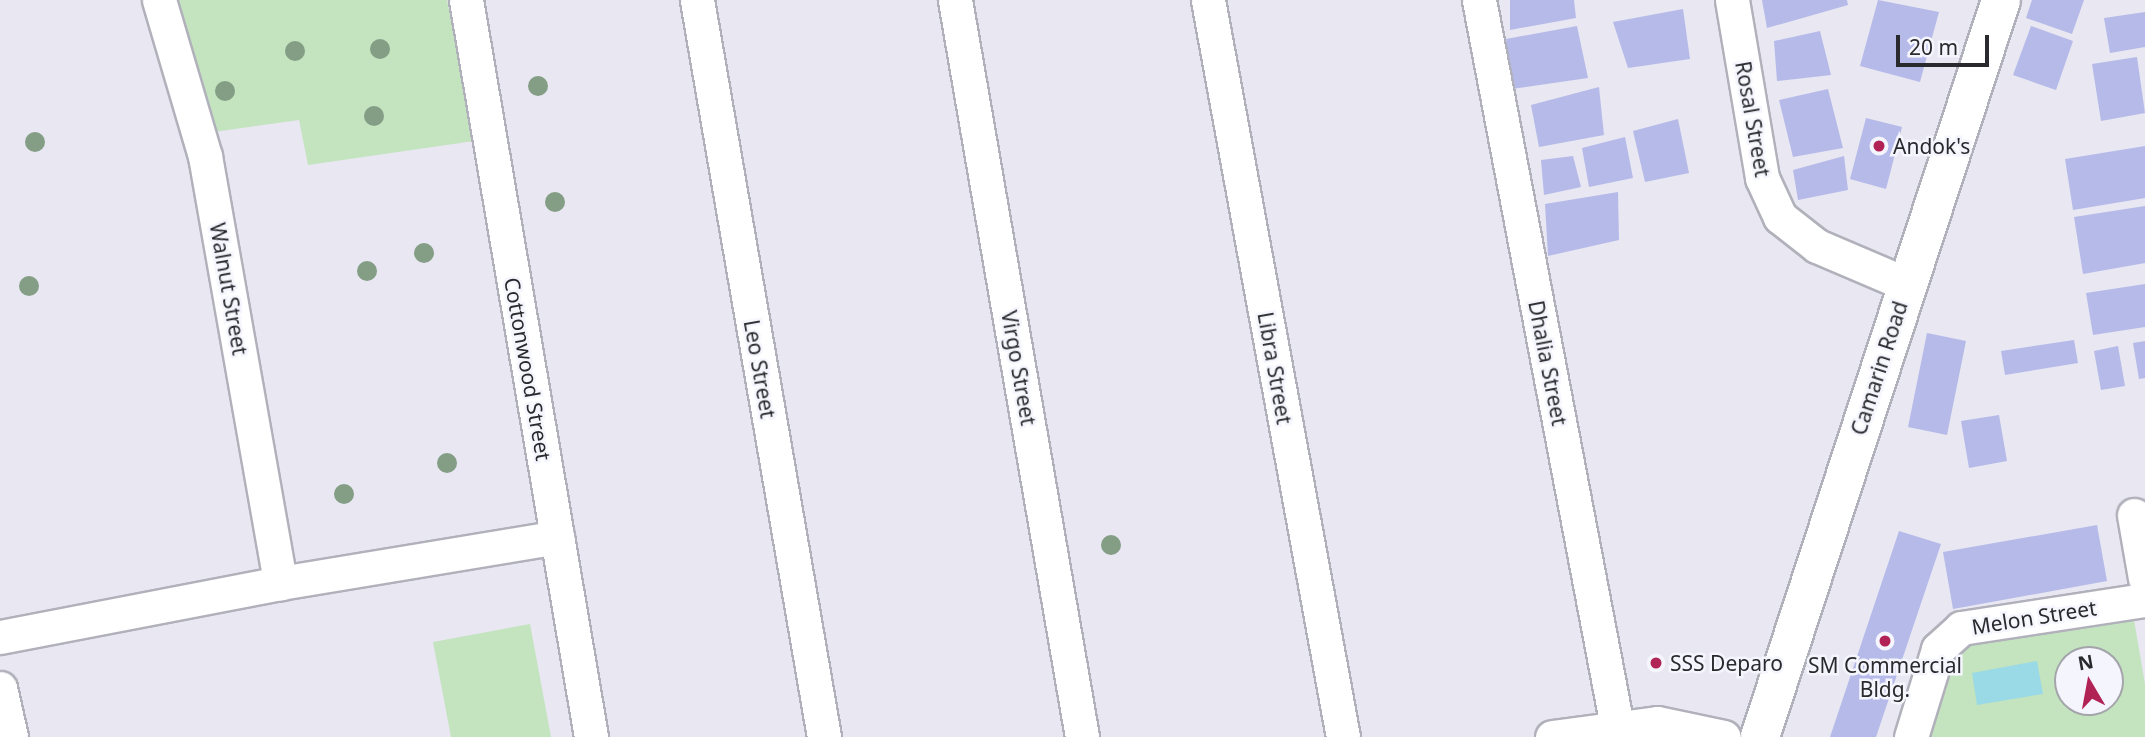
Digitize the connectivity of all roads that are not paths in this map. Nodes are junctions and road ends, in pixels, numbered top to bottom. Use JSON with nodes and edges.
{"nodes":[{"id":1,"x":159,"y":0,"type":"edge"},
{"id":2,"x":466,"y":0,"type":"edge"},
{"id":3,"x":697,"y":0,"type":"edge"},
{"id":4,"x":955,"y":0,"type":"edge"},
{"id":5,"x":1208,"y":0,"type":"edge"},
{"id":6,"x":1479,"y":0,"type":"edge"},
{"id":7,"x":1732,"y":0,"type":"edge"},
{"id":8,"x":2001,"y":0,"type":"edge"},
{"id":9,"x":1906,"y":284,"type":"junction"},
{"id":10,"x":2134,"y":515,"type":"dead end"},
{"id":11,"x":557,"y":537,"type":"junction"},
{"id":12,"x":2145,"y":578,"type":"edge"},
{"id":13,"x":280,"y":583,"type":"junction"},
{"id":14,"x":2145,"y":600,"type":"edge"},
{"id":15,"x":0,"y":637,"type":"edge"},
{"id":16,"x":0,"y":688,"type":"edge"},
{"id":17,"x":1617,"y":726,"type":"junction"},
{"id":18,"x":11,"y":737,"type":"edge"},
{"id":19,"x":591,"y":737,"type":"edge"},
{"id":20,"x":824,"y":737,"type":"edge"},
{"id":21,"x":1082,"y":737,"type":"edge"},
{"id":22,"x":1343,"y":737,"type":"edge"},
{"id":23,"x":1552,"y":737,"type":"edge"},
{"id":24,"x":1724,"y":737,"type":"edge"},
{"id":25,"x":1760,"y":737,"type":"edge"},
{"id":26,"x":1911,"y":737,"type":"edge"}],
"edges":[{"from":1,"to":13,"type":"street","name":"Walnut Street"},
{"from":2,"to":11,"type":"street","name":"Cottonwood Street"},
{"from":3,"to":20,"type":"street","name":"Leo Street"},
{"from":4,"to":21,"type":"street","name":"Virgo Street"},
{"from":5,"to":22,"type":"street","name":"Libra Street"},
{"from":6,"to":17,"type":"street","name":"Dhalia Street"},
{"from":7,"to":9,"type":"street","name":"Rosal Street"},
{"from":8,"to":9,"type":"main road","name":"Camarin Road"},
{"from":9,"to":25,"type":"main road","name":"Camarin Road"},
{"from":10,"to":12,"type":"street"},
{"from":11,"to":13,"type":"street"},
{"from":11,"to":19,"type":"street","name":"Cottonwood Street"},
{"from":13,"to":15,"type":"street"},
{"from":14,"to":26,"type":"street","name":"Melon Street"},
{"from":16,"to":18,"type":"street"},
{"from":17,"to":23,"type":"street"},
{"from":17,"to":24,"type":"street"}]}
